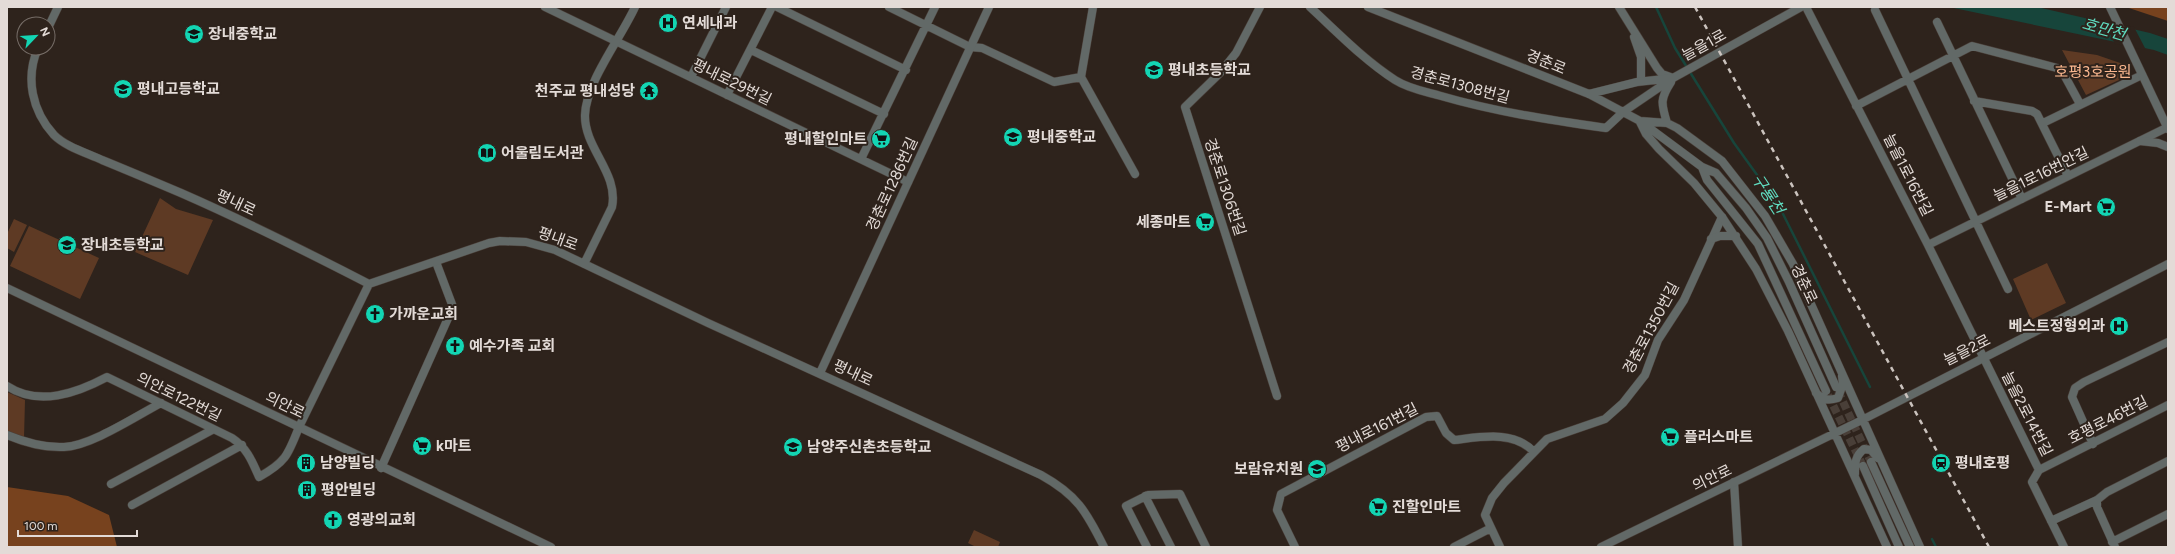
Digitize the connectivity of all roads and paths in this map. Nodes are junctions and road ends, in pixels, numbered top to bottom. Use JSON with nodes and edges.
{"nodes":[{"id":1,"x":544,"y":7,"type":"edge"},
{"id":2,"x":635,"y":7,"type":"edge"},
{"id":3,"x":726,"y":7,"type":"edge"},
{"id":4,"x":772,"y":7,"type":"edge"},
{"id":5,"x":777,"y":7,"type":"edge"},
{"id":6,"x":889,"y":7,"type":"edge"},
{"id":7,"x":935,"y":7,"type":"edge"},
{"id":8,"x":989,"y":7,"type":"edge"},
{"id":9,"x":1093,"y":7,"type":"edge"},
{"id":10,"x":1260,"y":7,"type":"edge"},
{"id":11,"x":1310,"y":7,"type":"edge"},
{"id":12,"x":1368,"y":7,"type":"edge"},
{"id":13,"x":1619,"y":7,"type":"edge"},
{"id":14,"x":1801,"y":7,"type":"edge"},
{"id":15,"x":1806,"y":7,"type":"edge"},
{"id":16,"x":2110,"y":7,"type":"edge"},
{"id":17,"x":1875,"y":10,"type":"dead end"},
{"id":18,"x":1624,"y":16,"type":"junction"},
{"id":19,"x":1937,"y":22,"type":"dead end"},
{"id":20,"x":926,"y":26,"type":"junction"},
{"id":21,"x":616,"y":43,"type":"junction"},
{"id":22,"x":970,"y":47,"type":"junction"},
{"id":23,"x":751,"y":50,"type":"junction"},
{"id":24,"x":1952,"y":55,"type":"junction"},
{"id":25,"x":36,"y":56,"type":"edge"},
{"id":26,"x":906,"y":70,"type":"junction"},
{"id":27,"x":2142,"y":75,"type":"junction"},
{"id":28,"x":1677,"y":76,"type":"junction"},
{"id":29,"x":691,"y":77,"type":"junction"},
{"id":30,"x":1081,"y":77,"type":"junction"},
{"id":31,"x":1908,"y":78,"type":"junction"},
{"id":32,"x":1641,"y":81,"type":"junction"},
{"id":33,"x":1589,"y":94,"type":"junction"},
{"id":34,"x":727,"y":95,"type":"junction"},
{"id":35,"x":1974,"y":100,"type":"junction"},
{"id":36,"x":2080,"y":104,"type":"junction"},
{"id":37,"x":1856,"y":106,"type":"junction"},
{"id":38,"x":1623,"y":112,"type":"junction"},
{"id":39,"x":884,"y":114,"type":"junction"},
{"id":40,"x":1640,"y":121,"type":"junction"},
{"id":41,"x":1667,"y":123,"type":"junction"},
{"id":42,"x":2042,"y":123,"type":"junction"},
{"id":43,"x":2168,"y":128,"type":"edge"},
{"id":44,"x":2140,"y":141,"type":"junction"},
{"id":45,"x":2168,"y":147,"type":"edge"},
{"id":46,"x":862,"y":159,"type":"junction"},
{"id":47,"x":1702,"y":167,"type":"junction"},
{"id":48,"x":1135,"y":174,"type":"dead end"},
{"id":49,"x":2068,"y":176,"type":"junction"},
{"id":50,"x":908,"y":182,"type":"junction"},
{"id":51,"x":2022,"y":199,"type":"junction"},
{"id":52,"x":1722,"y":217,"type":"junction"},
{"id":53,"x":1976,"y":221,"type":"junction"},
{"id":54,"x":1736,"y":236,"type":"junction"},
{"id":55,"x":1711,"y":239,"type":"junction"},
{"id":56,"x":1928,"y":245,"type":"junction"},
{"id":57,"x":436,"y":262,"type":"junction"},
{"id":58,"x":584,"y":264,"type":"junction"},
{"id":59,"x":2168,"y":264,"type":"edge"},
{"id":60,"x":369,"y":284,"type":"junction"},
{"id":61,"x":7,"y":288,"type":"edge"},
{"id":62,"x":2008,"y":289,"type":"dead end"},
{"id":63,"x":2168,"y":342,"type":"edge"},
{"id":64,"x":1983,"y":358,"type":"junction"},
{"id":65,"x":1840,"y":368,"type":"junction"},
{"id":66,"x":820,"y":373,"type":"junction"},
{"id":67,"x":7,"y":386,"type":"edge"},
{"id":68,"x":1836,"y":387,"type":"tunnel mouth"},
{"id":69,"x":1826,"y":390,"type":"tunnel mouth"},
{"id":70,"x":1814,"y":391,"type":"junction"},
{"id":71,"x":1277,"y":396,"type":"dead end"},
{"id":72,"x":162,"y":403,"type":"junction"},
{"id":73,"x":2168,"y":405,"type":"edge"},
{"id":74,"x":1864,"y":418,"type":"junction"},
{"id":75,"x":299,"y":427,"type":"junction"},
{"id":76,"x":212,"y":430,"type":"junction"},
{"id":77,"x":1834,"y":432,"type":"junction"},
{"id":78,"x":7,"y":435,"type":"edge"},
{"id":79,"x":2093,"y":444,"type":"junction"},
{"id":80,"x":242,"y":445,"type":"junction"},
{"id":81,"x":1534,"y":452,"type":"junction"},
{"id":82,"x":2168,"y":461,"type":"edge"},
{"id":83,"x":1871,"y":462,"type":"tunnel mouth"},
{"id":84,"x":1863,"y":466,"type":"tunnel mouth"},
{"id":85,"x":1884,"y":466,"type":"junction"},
{"id":86,"x":381,"y":468,"type":"junction"},
{"id":87,"x":2039,"y":470,"type":"junction"},
{"id":88,"x":1856,"y":479,"type":"junction"},
{"id":89,"x":1734,"y":482,"type":"junction"},
{"id":90,"x":111,"y":484,"type":"dead end"},
{"id":91,"x":1145,"y":496,"type":"junction"},
{"id":92,"x":2097,"y":500,"type":"junction"},
{"id":93,"x":132,"y":505,"type":"dead end"},
{"id":94,"x":2168,"y":514,"type":"edge"},
{"id":95,"x":2051,"y":521,"type":"junction"},
{"id":96,"x":1491,"y":528,"type":"junction"},
{"id":97,"x":2114,"y":544,"type":"edge"},
{"id":98,"x":551,"y":547,"type":"edge"},
{"id":99,"x":1104,"y":547,"type":"edge"},
{"id":100,"x":1147,"y":547,"type":"edge"},
{"id":101,"x":1171,"y":547,"type":"edge"},
{"id":102,"x":1206,"y":547,"type":"edge"},
{"id":103,"x":1295,"y":547,"type":"edge"},
{"id":104,"x":1454,"y":547,"type":"edge"},
{"id":105,"x":1500,"y":547,"type":"edge"},
{"id":106,"x":1601,"y":547,"type":"edge"},
{"id":107,"x":1738,"y":547,"type":"edge"},
{"id":108,"x":1886,"y":547,"type":"edge"},
{"id":109,"x":1899,"y":547,"type":"edge"},
{"id":110,"x":1910,"y":547,"type":"edge"},
{"id":111,"x":1920,"y":547,"type":"edge"},
{"id":112,"x":2064,"y":547,"type":"edge"}],
"edges":[{"from":1,"to":21,"type":"street","name":"평내로29번길"},
{"from":2,"to":21,"type":"street"},
{"from":3,"to":29,"type":"street"},
{"from":4,"to":23,"type":"street"},
{"from":5,"to":26,"type":"street"},
{"from":6,"to":20,"type":"street"},
{"from":7,"to":20,"type":"street"},
{"from":8,"to":22,"type":"street","name":"경춘로1286번길"},
{"from":9,"to":30,"type":"street"},
{"from":10,"to":71,"type":"street","name":"경춘로1306번길"},
{"from":11,"to":38,"type":"street","name":"경춘로1308번길"},
{"from":12,"to":33,"type":"street","name":"경춘로"},
{"from":13,"to":18,"type":"street"},
{"from":14,"to":28,"type":"street","name":"늘을1로"},
{"from":15,"to":37,"type":"street","name":"늘을1로16번길"},
{"from":16,"to":27,"type":"street"},
{"from":17,"to":31,"type":"street"},
{"from":18,"to":28,"type":"street"},
{"from":18,"to":32,"type":"street"},
{"from":19,"to":24,"type":"street"},
{"from":20,"to":22,"type":"street"},
{"from":20,"to":26,"type":"street"},
{"from":21,"to":29,"type":"street","name":"평내로29번길"},
{"from":21,"to":58,"type":"street"},
{"from":22,"to":30,"type":"street"},
{"from":22,"to":50,"type":"street","name":"경춘로1286번길"},
{"from":23,"to":34,"type":"street"},
{"from":23,"to":39,"type":"street"},
{"from":24,"to":31,"type":"street"},
{"from":24,"to":35,"type":"street"},
{"from":24,"to":36,"type":"street"},
{"from":25,"to":60,"type":"street","name":"평내로"},
{"from":26,"to":39,"type":"street"},
{"from":27,"to":36,"type":"street"},
{"from":27,"to":43,"type":"street"},
{"from":28,"to":32,"type":"street"},
{"from":28,"to":38,"type":"street","name":"늘을1로"},
{"from":28,"to":41,"type":"street"},
{"from":29,"to":34,"type":"street","name":"평내로29번길"},
{"from":30,"to":48,"type":"street"},
{"from":31,"to":37,"type":"street"},
{"from":31,"to":53,"type":"street"},
{"from":32,"to":33,"type":"street"},
{"from":33,"to":38,"type":"street","name":"경춘로"},
{"from":34,"to":46,"type":"street","name":"평내로29번길"},
{"from":35,"to":42,"type":"street"},
{"from":35,"to":51,"type":"street"},
{"from":36,"to":42,"type":"street"},
{"from":37,"to":56,"type":"street","name":"늘을1로16번길"},
{"from":38,"to":40,"type":"street","name":"경춘로"},
{"from":39,"to":46,"type":"street"},
{"from":40,"to":41,"type":"street"},
{"from":40,"to":47,"type":"street","name":"경춘로"},
{"from":40,"to":52,"type":"street"},
{"from":41,"to":65,"type":"street"},
{"from":42,"to":49,"type":"street"},
{"from":43,"to":44,"type":"street","name":"늘을1로16번안길"},
{"from":44,"to":45,"type":"street"},
{"from":44,"to":49,"type":"street","name":"늘을1로16번안길"},
{"from":46,"to":50,"type":"street","name":"평내로29번길"},
{"from":47,"to":68,"type":"street","name":"경춘로"},
{"from":47,"to":69,"type":"street","name":"경춘로"},
{"from":49,"to":51,"type":"street","name":"늘을1로16번안길"},
{"from":50,"to":66,"type":"street","name":"경춘로1286번길"},
{"from":51,"to":53,"type":"street","name":"늘을1로16번안길"},
{"from":52,"to":54,"type":"street"},
{"from":52,"to":55,"type":"street","name":"경춘로1350번길"},
{"from":53,"to":56,"type":"street","name":"늘을1로16번안길"},
{"from":53,"to":62,"type":"street"},
{"from":54,"to":55,"type":"street"},
{"from":54,"to":70,"type":"street"},
{"from":55,"to":81,"type":"street","name":"경춘로1350번길"},
{"from":56,"to":64,"type":"street","name":"늘을1로16번길"},
{"from":57,"to":58,"type":"street","name":"평내로"},
{"from":57,"to":60,"type":"street","name":"평내로"},
{"from":57,"to":86,"type":"street"},
{"from":58,"to":66,"type":"street","name":"평내로"},
{"from":59,"to":64,"type":"street","name":"늘을2로"},
{"from":60,"to":75,"type":"street"},
{"from":61,"to":75,"type":"street","name":"의안로"},
{"from":63,"to":79,"type":"street"},
{"from":64,"to":74,"type":"street","name":"늘을2로"},
{"from":64,"to":87,"type":"street","name":"늘을2로14번길"},
{"from":65,"to":70,"type":"street"},
{"from":65,"to":74,"type":"street"},
{"from":66,"to":99,"type":"street","name":"평내로"},
{"from":67,"to":72,"type":"street","name":"의안로122번길"},
{"from":70,"to":77,"type":"street"},
{"from":72,"to":76,"type":"street","name":"의안로122번길"},
{"from":72,"to":78,"type":"street"},
{"from":73,"to":79,"type":"street","name":"호평로46번길"},
{"from":74,"to":77,"type":"street","name":"늘을2로"},
{"from":74,"to":85,"type":"street"},
{"from":75,"to":80,"type":"street"},
{"from":75,"to":86,"type":"street","name":"의안로"},
{"from":76,"to":80,"type":"street","name":"의안로122번길"},
{"from":76,"to":90,"type":"street"},
{"from":77,"to":88,"type":"street"},
{"from":77,"to":89,"type":"street","name":"의안로"},
{"from":79,"to":87,"type":"street","name":"호평로46번길"},
{"from":80,"to":93,"type":"street"},
{"from":81,"to":96,"type":"street","name":"경춘로1350번길"},
{"from":81,"to":103,"type":"street","name":"평내로161번길"},
{"from":82,"to":92,"type":"street"},
{"from":83,"to":110,"type":"street"},
{"from":84,"to":109,"type":"street"},
{"from":85,"to":88,"type":"street"},
{"from":85,"to":111,"type":"street"},
{"from":86,"to":98,"type":"street","name":"의안로"},
{"from":87,"to":95,"type":"street","name":"늘을2로14번길"},
{"from":88,"to":108,"type":"street"},
{"from":89,"to":106,"type":"street","name":"의안로"},
{"from":89,"to":107,"type":"street"},
{"from":91,"to":100,"type":"street"},
{"from":91,"to":101,"type":"street"},
{"from":91,"to":102,"type":"street"},
{"from":92,"to":95,"type":"street"},
{"from":92,"to":97,"type":"street"},
{"from":94,"to":97,"type":"street"},
{"from":95,"to":112,"type":"street","name":"늘을2로14번길"},
{"from":96,"to":104,"type":"street"},
{"from":96,"to":105,"type":"street","name":"경춘로1350번길"}]}
